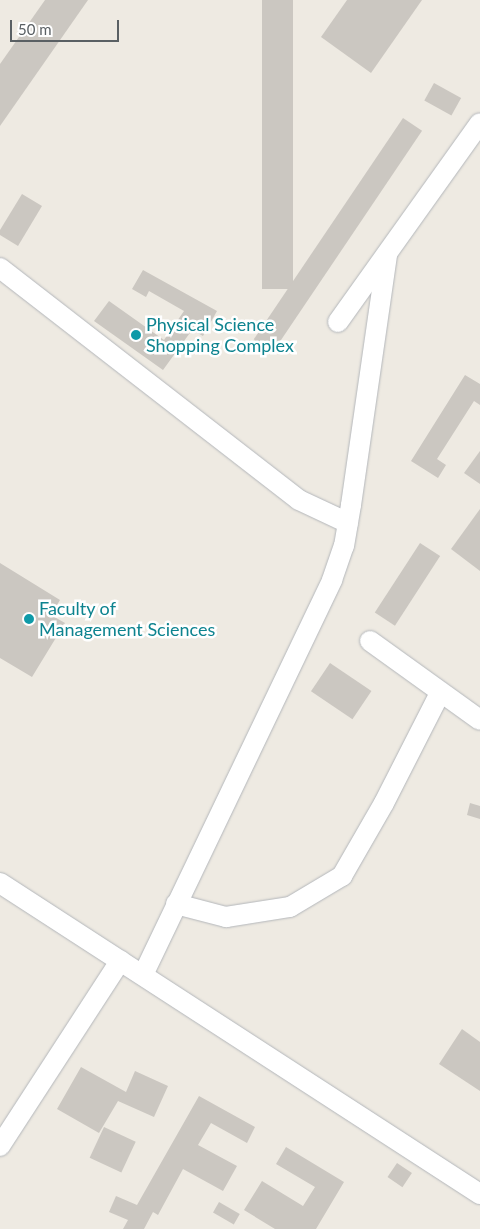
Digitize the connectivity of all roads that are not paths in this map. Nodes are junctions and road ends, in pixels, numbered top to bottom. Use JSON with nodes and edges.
{"nodes":[{"id":1,"x":480,"y":123,"type":"edge"},
{"id":2,"x":387,"y":254,"type":"junction"},
{"id":3,"x":0,"y":268,"type":"edge"},
{"id":4,"x":338,"y":322,"type":"dead end"},
{"id":5,"x":348,"y":524,"type":"junction"},
{"id":6,"x":370,"y":641,"type":"dead end"},
{"id":7,"x":440,"y":693,"type":"junction"},
{"id":8,"x":480,"y":720,"type":"edge"},
{"id":9,"x":0,"y":883,"type":"edge"},
{"id":10,"x":176,"y":904,"type":"junction"},
{"id":11,"x":120,"y":961,"type":"junction"},
{"id":12,"x":142,"y":975,"type":"junction"},
{"id":13,"x":0,"y":1146,"type":"edge"},
{"id":14,"x":480,"y":1194,"type":"edge"}],
"edges":[{"from":1,"to":2,"type":"street"},
{"from":2,"to":4,"type":"street"},
{"from":2,"to":5,"type":"street"},
{"from":3,"to":5,"type":"street"},
{"from":5,"to":10,"type":"street"},
{"from":6,"to":7,"type":"street"},
{"from":7,"to":8,"type":"street"},
{"from":7,"to":10,"type":"street"},
{"from":9,"to":11,"type":"street"},
{"from":10,"to":12,"type":"street"},
{"from":11,"to":12,"type":"street"},
{"from":11,"to":13,"type":"street"},
{"from":12,"to":14,"type":"street"}]}
